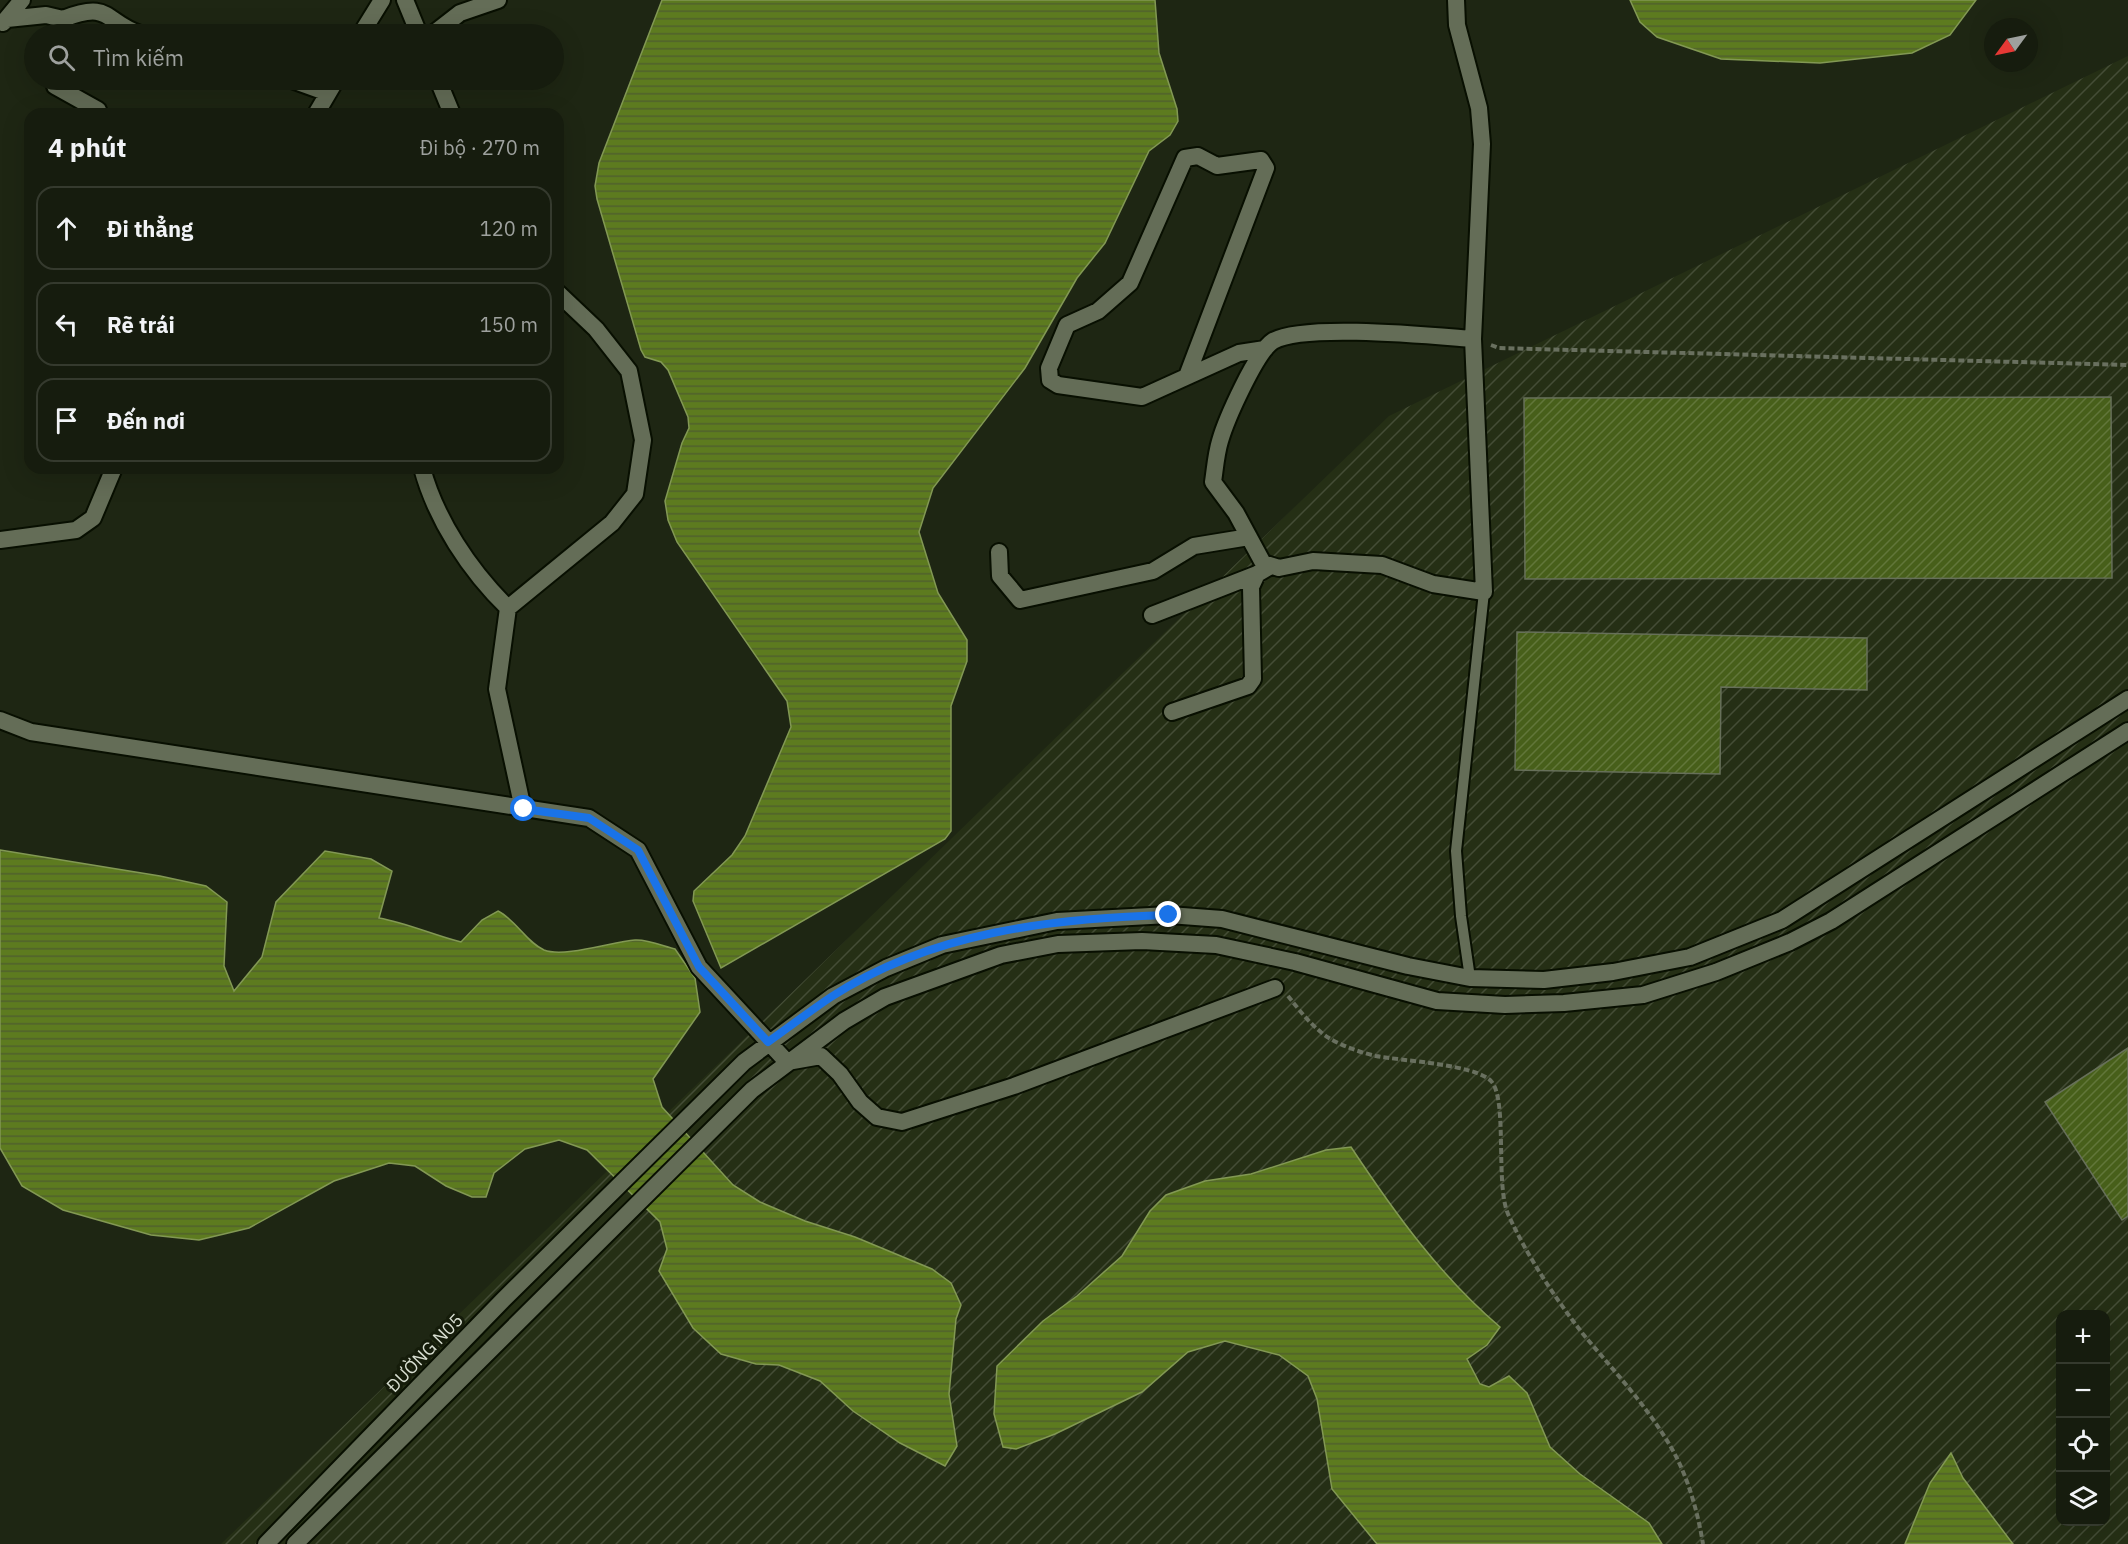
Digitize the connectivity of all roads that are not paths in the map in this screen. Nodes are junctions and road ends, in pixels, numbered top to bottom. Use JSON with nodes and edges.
{"nodes":[{"id":1,"x":22,"y":0,"type":"edge"},
{"id":2,"x":382,"y":0,"type":"edge"},
{"id":3,"x":405,"y":0,"type":"edge"},
{"id":4,"x":498,"y":0,"type":"edge"},
{"id":5,"x":1456,"y":0,"type":"edge"},
{"id":6,"x":4,"y":22,"type":"edge"},
{"id":7,"x":60,"y":24,"type":"edge"},
{"id":8,"x":66,"y":24,"type":"edge"},
{"id":9,"x":124,"y":24,"type":"edge"},
{"id":10,"x":367,"y":24,"type":"edge"},
{"id":11,"x":415,"y":24,"type":"edge"},
{"id":12,"x":446,"y":24,"type":"edge"},
{"id":13,"x":62,"y":90,"type":"edge"},
{"id":14,"x":330,"y":90,"type":"edge"},
{"id":15,"x":442,"y":90,"type":"edge"},
{"id":16,"x":95,"y":108,"type":"edge"},
{"id":17,"x":319,"y":108,"type":"edge"},
{"id":18,"x":450,"y":108,"type":"edge"},
{"id":19,"x":564,"y":299,"type":"edge"},
{"id":20,"x":1473,"y":339,"type":"junction"},
{"id":21,"x":1265,"y":349,"type":"junction"},
{"id":22,"x":1187,"y":376,"type":"junction"},
{"id":23,"x":111,"y":474,"type":"edge"},
{"id":24,"x":424,"y":474,"type":"edge"},
{"id":25,"x":1249,"y":537,"type":"junction"},
{"id":26,"x":0,"y":540,"type":"edge"},
{"id":27,"x":999,"y":552,"type":"dead end"},
{"id":28,"x":1263,"y":570,"type":"junction"},
{"id":29,"x":1484,"y":592,"type":"junction"},
{"id":30,"x":508,"y":609,"type":"junction"},
{"id":31,"x":1152,"y":615,"type":"dead end"},
{"id":32,"x":2128,"y":699,"type":"edge"},
{"id":33,"x":1172,"y":712,"type":"dead end"},
{"id":34,"x":0,"y":720,"type":"edge"},
{"id":35,"x":2128,"y":731,"type":"edge"},
{"id":36,"x":524,"y":809,"type":"junction"},
{"id":37,"x":1470,"y":978,"type":"junction"},
{"id":38,"x":1275,"y":988,"type":"road end"},
{"id":39,"x":768,"y":1042,"type":"junction"},
{"id":40,"x":787,"y":1062,"type":"junction"},
{"id":41,"x":267,"y":1544,"type":"edge"},
{"id":42,"x":295,"y":1544,"type":"edge"}],
"edges":[{"from":1,"to":6,"type":"street"},
{"from":2,"to":10,"type":"street"},
{"from":3,"to":11,"type":"street"},
{"from":4,"to":12,"type":"street"},
{"from":5,"to":20,"type":"street"},
{"from":6,"to":7,"type":"street"},
{"from":8,"to":9,"type":"street"},
{"from":13,"to":16,"type":"street"},
{"from":14,"to":17,"type":"street"},
{"from":15,"to":18,"type":"street"},
{"from":19,"to":30,"type":"street"},
{"from":20,"to":21,"type":"street"},
{"from":20,"to":29,"type":"street"},
{"from":21,"to":22,"type":"street"},
{"from":21,"to":25,"type":"street"},
{"from":22,"to":22,"type":"street"},
{"from":23,"to":26,"type":"street"},
{"from":24,"to":30,"type":"street"},
{"from":25,"to":27,"type":"street"},
{"from":25,"to":28,"type":"street"},
{"from":28,"to":29,"type":"street"},
{"from":28,"to":31,"type":"street"},
{"from":28,"to":33,"type":"street"},
{"from":29,"to":37,"type":"lane"},
{"from":30,"to":36,"type":"street"},
{"from":32,"to":37,"type":"street","name":"ĐƯỜNG N05"},
{"from":34,"to":36,"type":"street"},
{"from":35,"to":40,"type":"street"},
{"from":36,"to":39,"type":"street"},
{"from":37,"to":39,"type":"street","name":"ĐƯỜNG N05"},
{"from":38,"to":40,"type":"street"},
{"from":39,"to":40,"type":"street"},
{"from":39,"to":41,"type":"street","name":"ĐƯỜNG N05"},
{"from":40,"to":42,"type":"street"}]}
